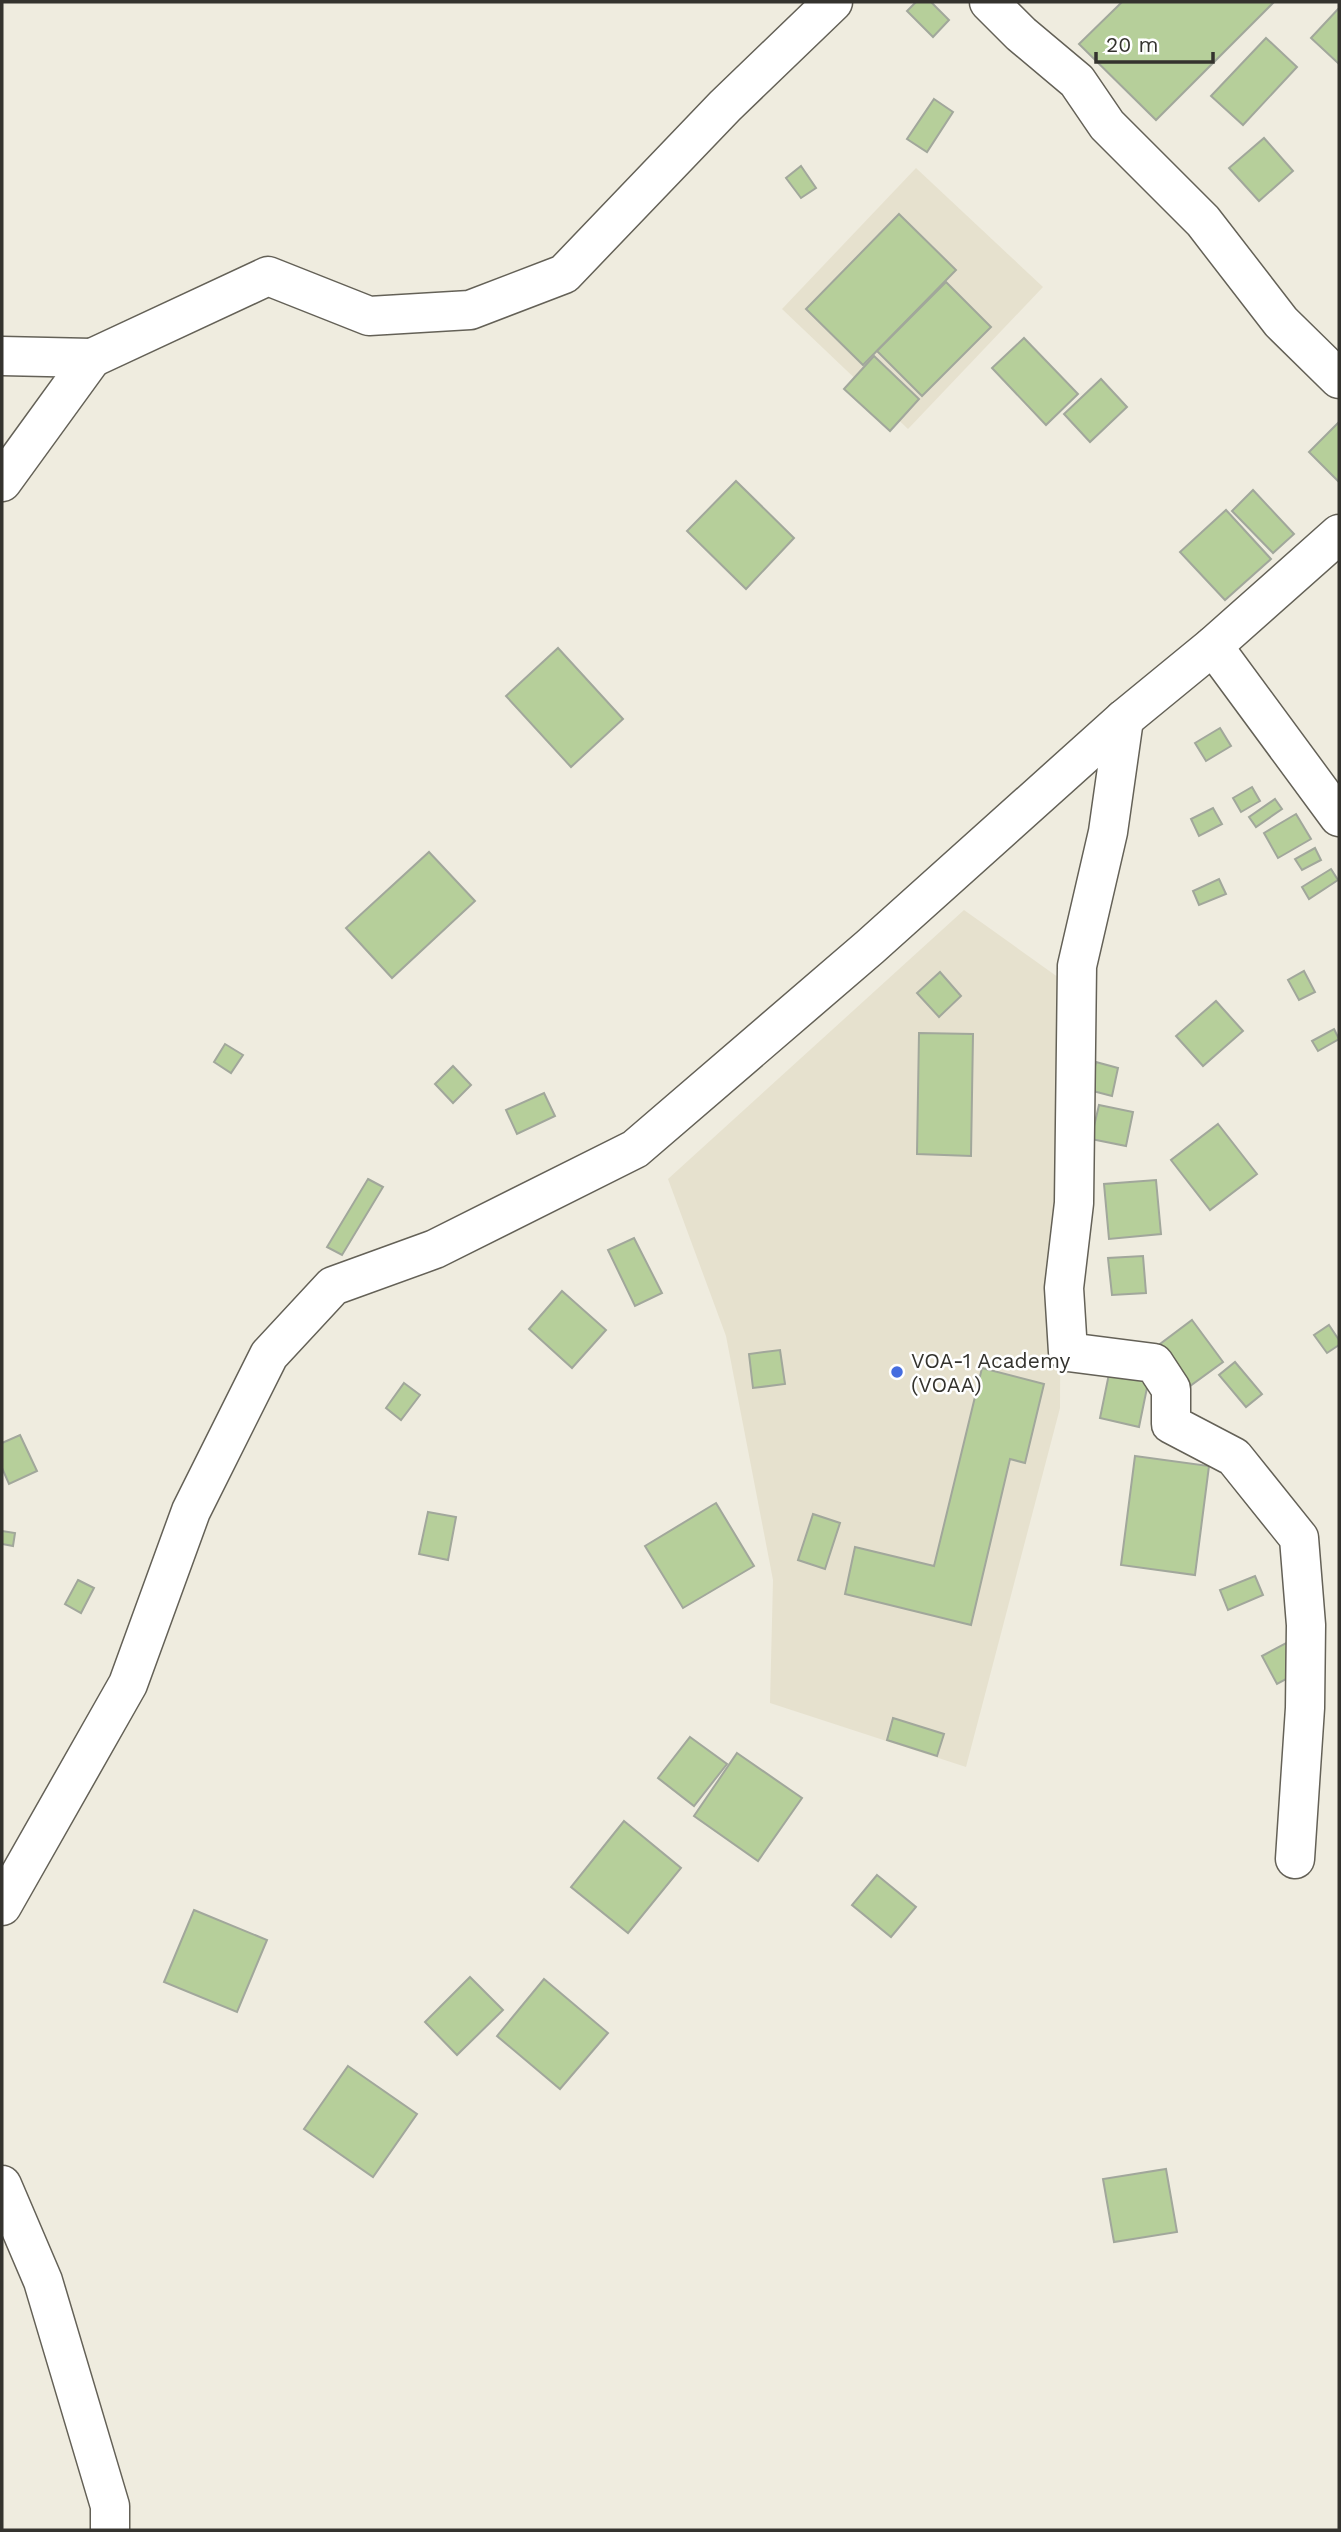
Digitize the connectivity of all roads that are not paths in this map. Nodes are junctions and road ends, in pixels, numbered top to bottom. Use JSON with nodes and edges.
{"nodes":[{"id":1,"x":833,"y":2,"type":"edge"},
{"id":2,"x":989,"y":2,"type":"edge"},
{"id":3,"x":2,"y":356,"type":"edge"},
{"id":4,"x":92,"y":358,"type":"junction"},
{"id":5,"x":1339,"y":379,"type":"edge"},
{"id":6,"x":2,"y":482,"type":"edge"},
{"id":7,"x":1339,"y":534,"type":"edge"},
{"id":8,"x":1213,"y":646,"type":"junction"},
{"id":9,"x":1124,"y":719,"type":"junction"},
{"id":10,"x":1339,"y":817,"type":"edge"},
{"id":11,"x":1296,"y":1859,"type":"dead end"},
{"id":12,"x":2,"y":1906,"type":"edge"},
{"id":13,"x":2,"y":2185,"type":"edge"},
{"id":14,"x":110,"y":2530,"type":"edge"}],
"edges":[{"from":1,"to":4,"type":"street"},
{"from":2,"to":5,"type":"street"},
{"from":3,"to":4,"type":"street"},
{"from":4,"to":6,"type":"street"},
{"from":7,"to":8,"type":"street"},
{"from":8,"to":9,"type":"street"},
{"from":8,"to":10,"type":"street"},
{"from":9,"to":11,"type":"street"},
{"from":9,"to":12,"type":"street"},
{"from":13,"to":14,"type":"street"}]}
